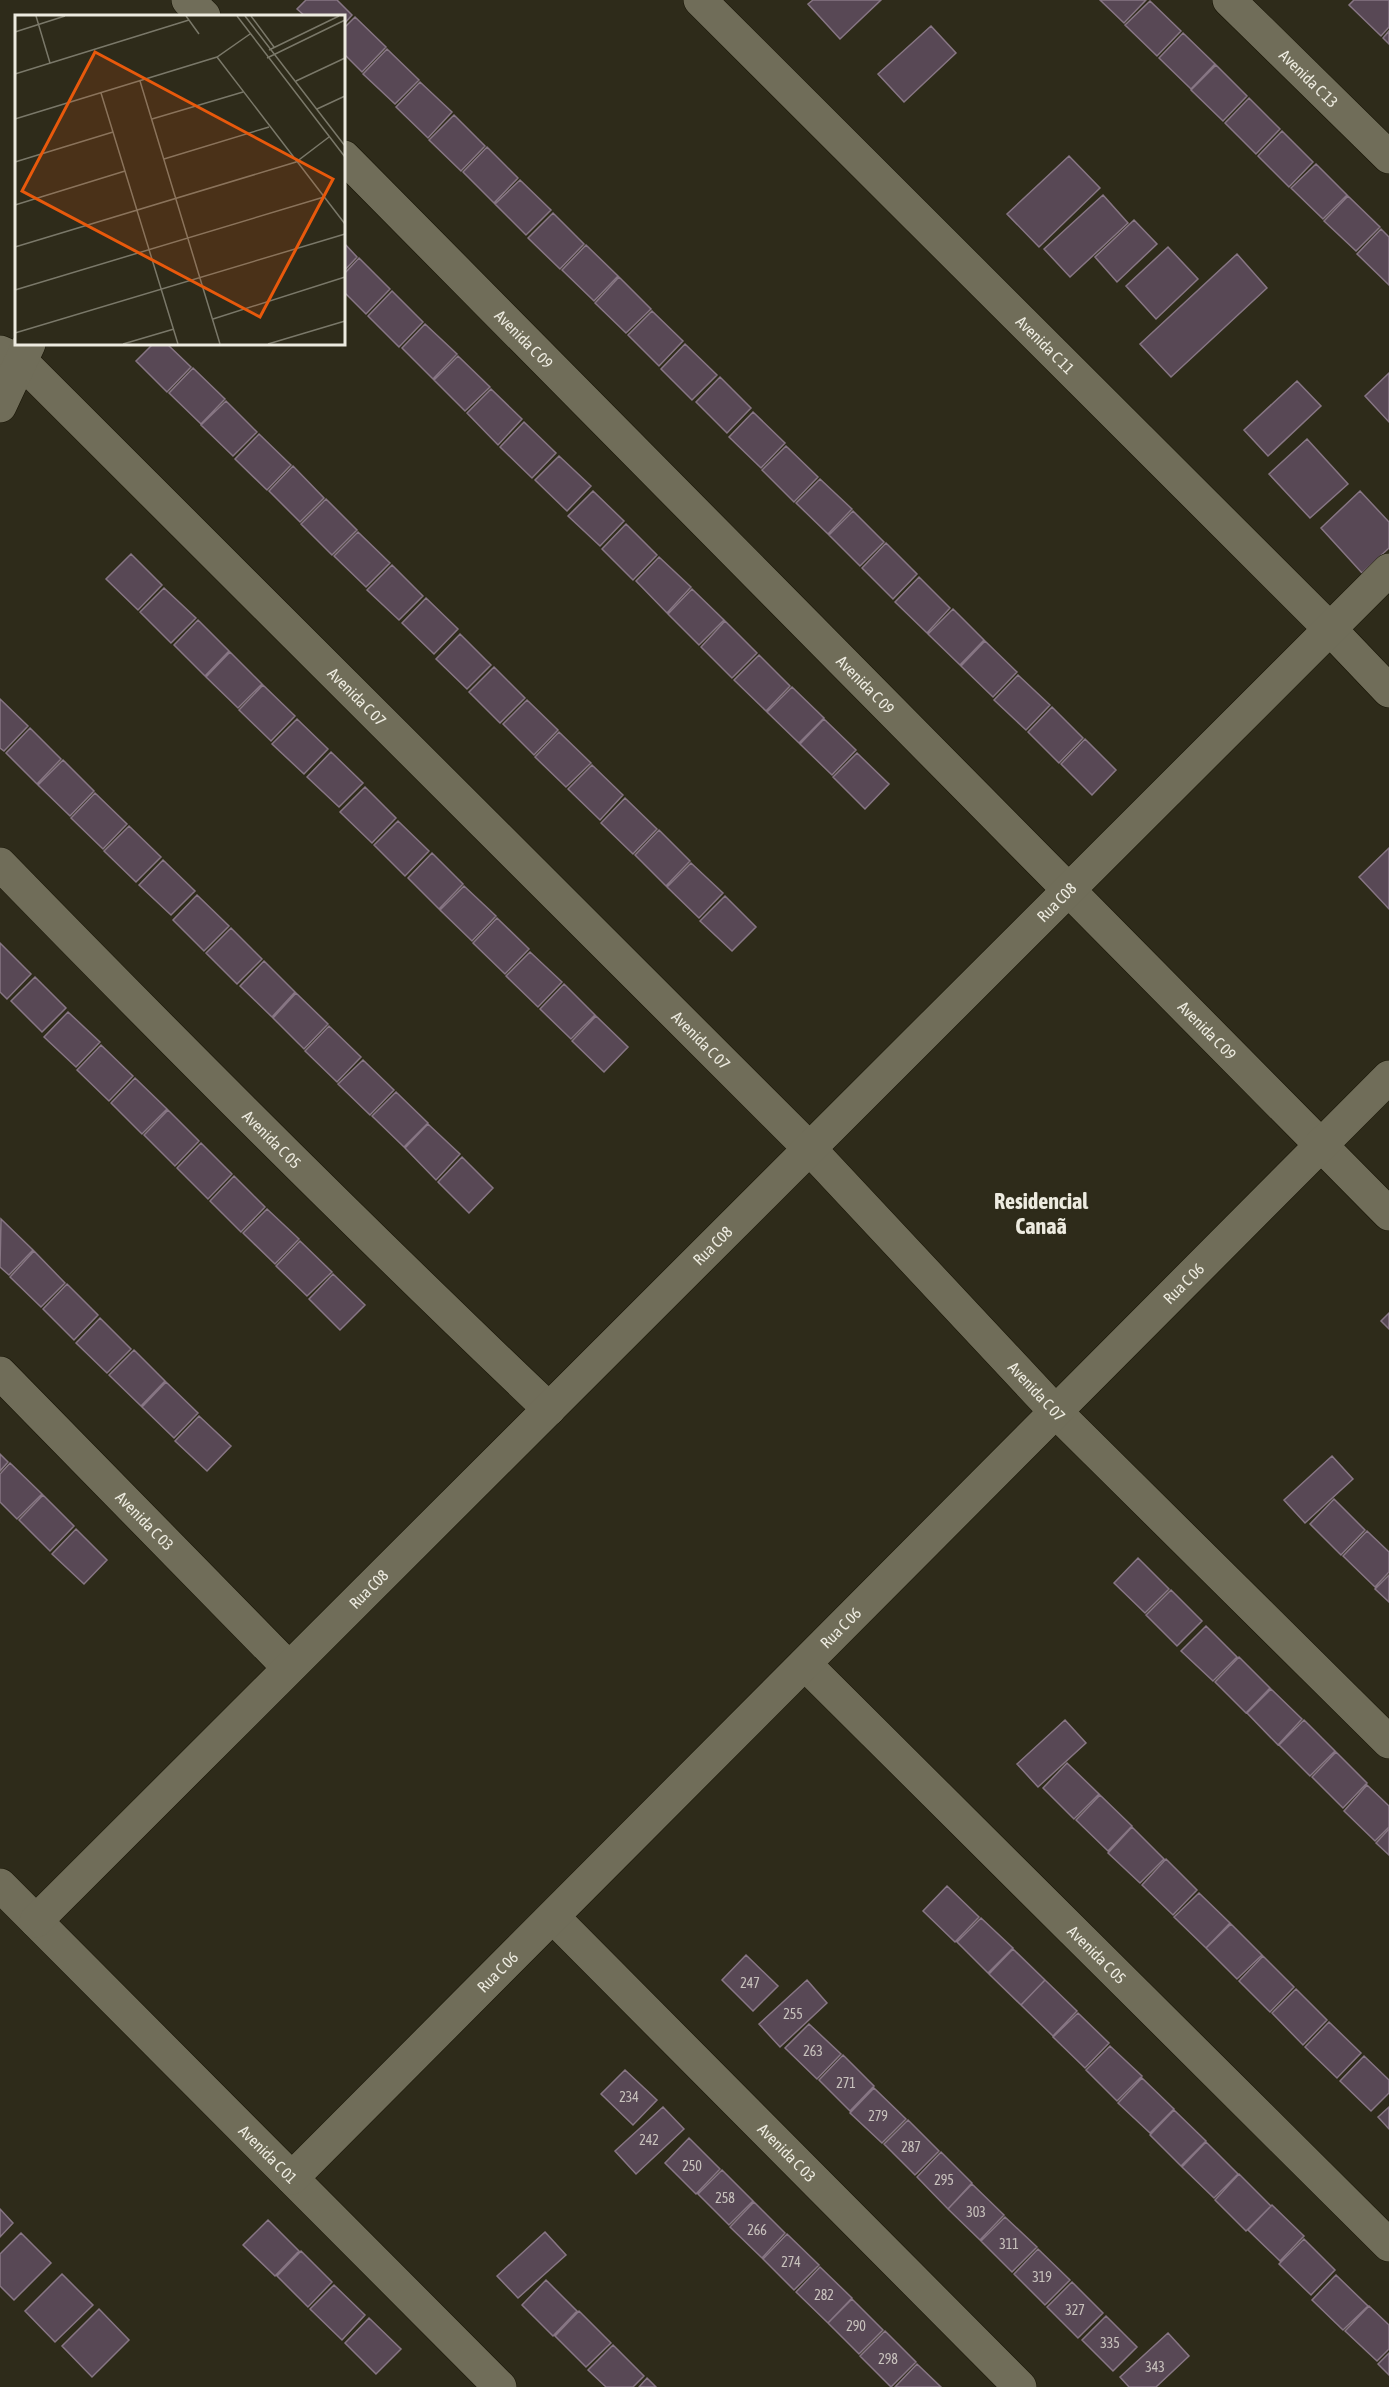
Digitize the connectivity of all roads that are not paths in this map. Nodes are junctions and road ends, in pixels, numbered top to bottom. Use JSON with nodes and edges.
{"nodes":[{"id":1,"x":186,"y":0,"type":"edge"},
{"id":2,"x":700,"y":0,"type":"edge"},
{"id":3,"x":1229,"y":0,"type":"edge"},
{"id":4,"x":177,"y":15,"type":"edge"},
{"id":5,"x":203,"y":15,"type":"edge"},
{"id":6,"x":1389,"y":157,"type":"edge"},
{"id":7,"x":345,"y":158,"type":"edge"},
{"id":8,"x":16,"y":352,"type":"edge"},
{"id":9,"x":0,"y":406,"type":"edge"},
{"id":10,"x":1389,"y":570,"type":"edge"},
{"id":11,"x":1330,"y":629,"type":"junction"},
{"id":12,"x":1389,"y":692,"type":"edge"},
{"id":13,"x":0,"y":864,"type":"edge"},
{"id":14,"x":1069,"y":889,"type":"junction"},
{"id":15,"x":1389,"y":1077,"type":"edge"},
{"id":16,"x":1321,"y":1145,"type":"junction"},
{"id":17,"x":810,"y":1149,"type":"junction"},
{"id":18,"x":1389,"y":1214,"type":"edge"},
{"id":19,"x":0,"y":1373,"type":"edge"},
{"id":20,"x":549,"y":1408,"type":"junction"},
{"id":21,"x":1056,"y":1412,"type":"junction"},
{"id":22,"x":805,"y":1664,"type":"junction"},
{"id":23,"x":289,"y":1668,"type":"junction"},
{"id":24,"x":1389,"y":1742,"type":"edge"},
{"id":25,"x":0,"y":1885,"type":"edge"},
{"id":26,"x":552,"y":1917,"type":"junction"},
{"id":27,"x":36,"y":1921,"type":"junction"},
{"id":28,"x":292,"y":2178,"type":"junction"},
{"id":29,"x":1389,"y":2246,"type":"edge"},
{"id":30,"x":500,"y":2387,"type":"edge"},
{"id":31,"x":1020,"y":2387,"type":"edge"}],
"edges":[{"from":1,"to":4,"type":"street"},
{"from":1,"to":5,"type":"street"},
{"from":2,"to":11,"type":"street","name":"Avenida C 11"},
{"from":3,"to":6,"type":"street","name":"Avenida C 13"},
{"from":7,"to":14,"type":"street","name":"Avenida C 09"},
{"from":8,"to":9,"type":"street"},
{"from":8,"to":17,"type":"street","name":"Avenida C 07"},
{"from":10,"to":11,"type":"street","name":"Rua C08"},
{"from":11,"to":12,"type":"street","name":"Avenida C 11"},
{"from":11,"to":14,"type":"street","name":"Rua C08"},
{"from":13,"to":20,"type":"street","name":"Avenida C 05"},
{"from":14,"to":16,"type":"street","name":"Avenida C 09"},
{"from":14,"to":17,"type":"street","name":"Rua C08"},
{"from":15,"to":16,"type":"street","name":"Rua C 06"},
{"from":16,"to":18,"type":"street","name":"Avenida C 09"},
{"from":16,"to":21,"type":"street","name":"Rua C 06"},
{"from":17,"to":20,"type":"street","name":"Rua C08"},
{"from":17,"to":21,"type":"street","name":"Avenida C 07"},
{"from":19,"to":23,"type":"street","name":"Avenida C 03"},
{"from":20,"to":23,"type":"street","name":"Rua C08"},
{"from":21,"to":22,"type":"street","name":"Rua C 06"},
{"from":21,"to":24,"type":"street","name":"Avenida C 07"},
{"from":22,"to":26,"type":"street","name":"Rua C 06"},
{"from":22,"to":29,"type":"street","name":"Avenida C 05"},
{"from":23,"to":27,"type":"street","name":"Rua C08"},
{"from":25,"to":27,"type":"street","name":"Avenida C 01"},
{"from":26,"to":28,"type":"street","name":"Rua C 06"},
{"from":26,"to":31,"type":"street","name":"Avenida C 03"},
{"from":27,"to":28,"type":"street","name":"Avenida C 01"},
{"from":28,"to":30,"type":"street","name":"Avenida C 01"}]}
